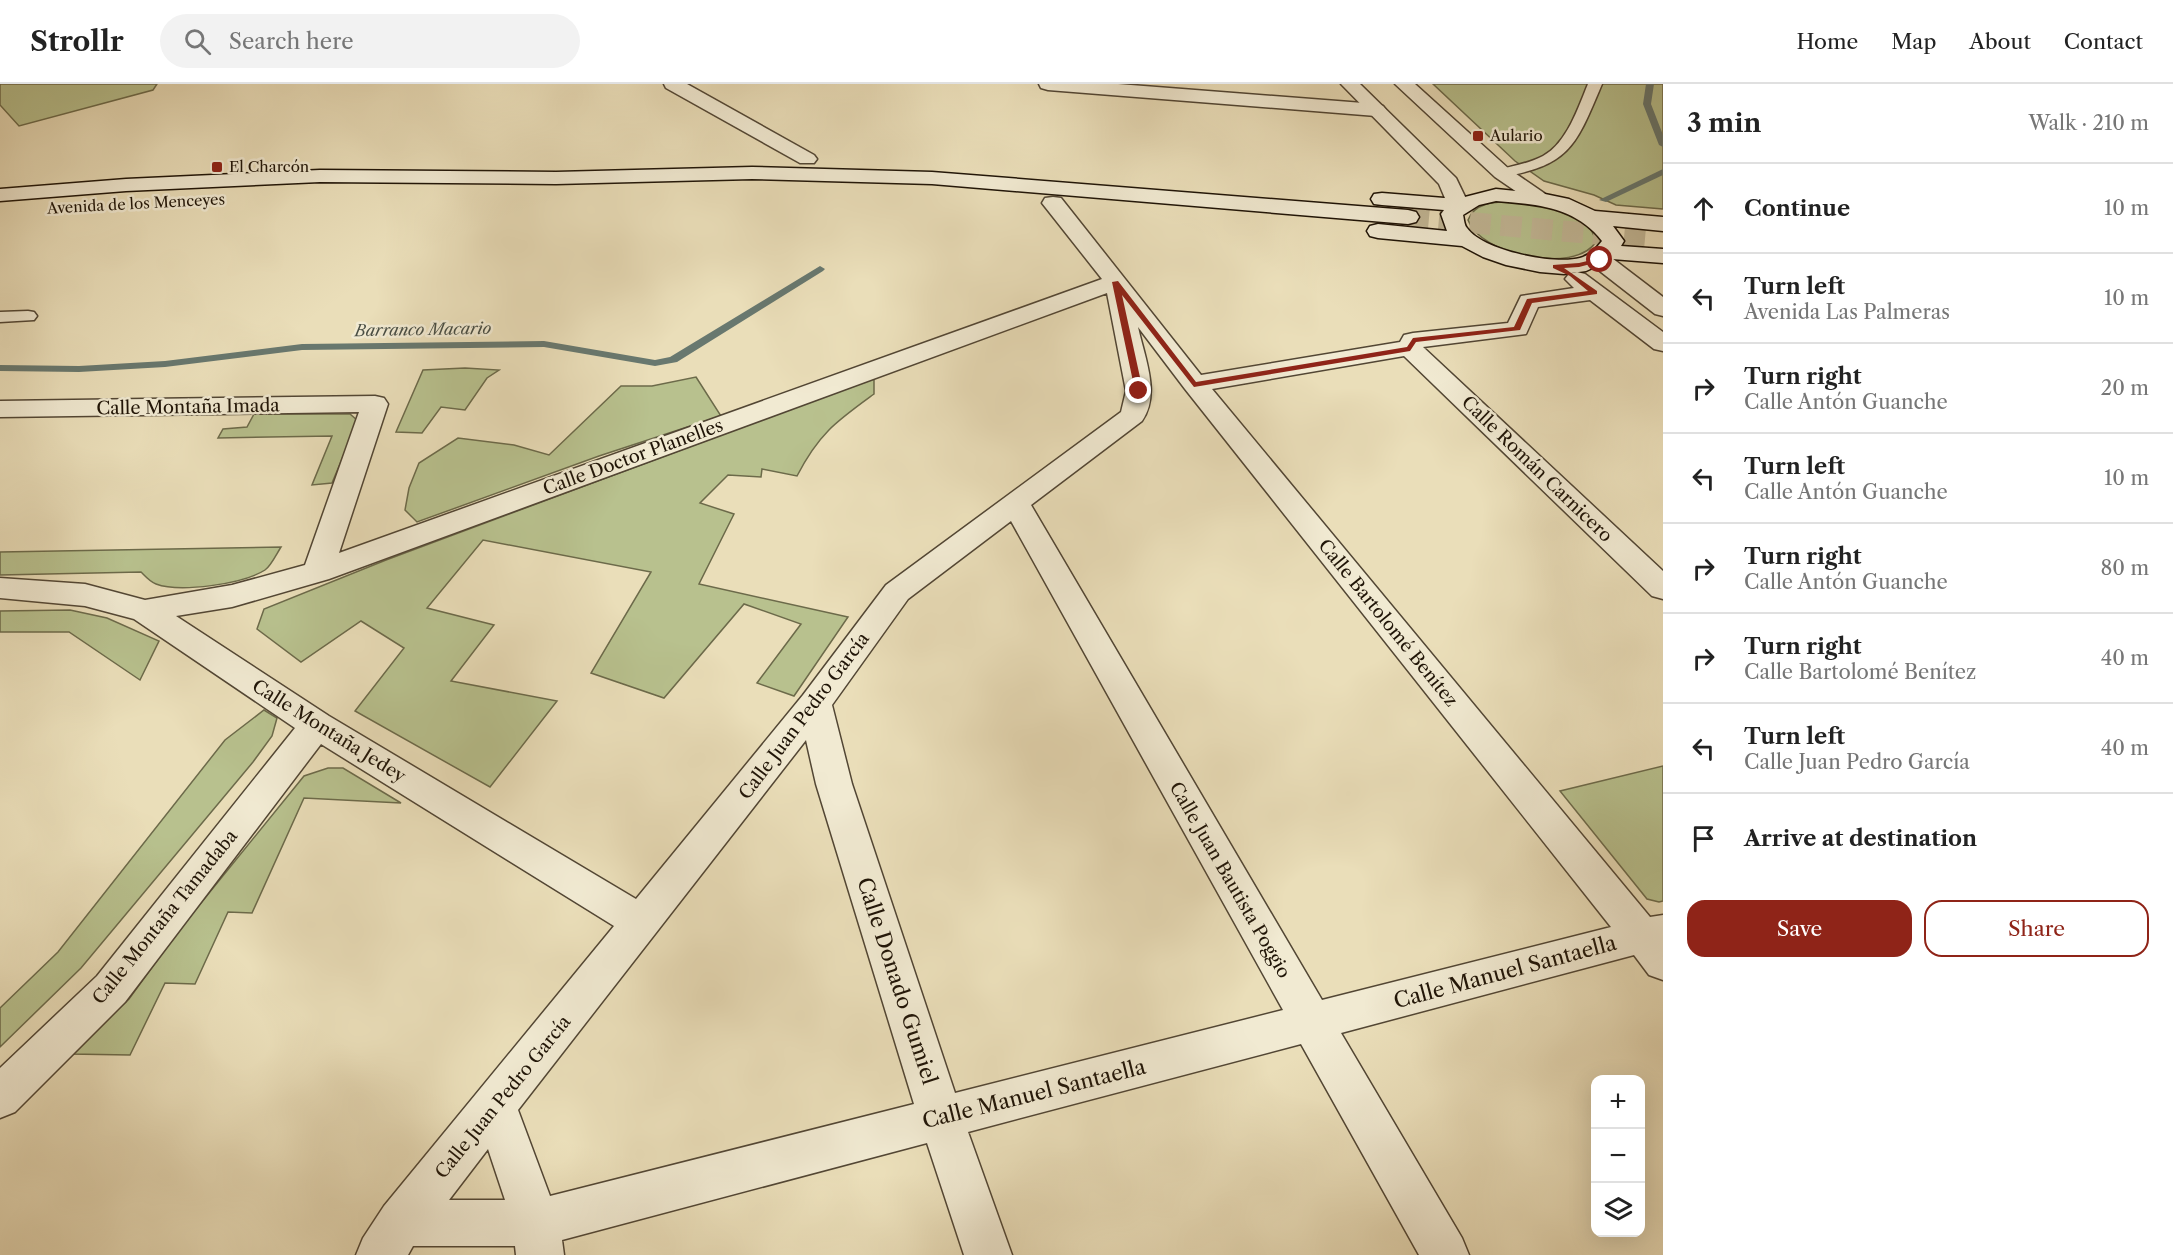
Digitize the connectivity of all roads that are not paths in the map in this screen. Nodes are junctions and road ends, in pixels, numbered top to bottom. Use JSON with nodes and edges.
{"nodes":[{"id":1,"x":673,"y":84,"type":"edge"},
{"id":2,"x":1048,"y":84,"type":"edge"},
{"id":3,"x":1307,"y":84,"type":"edge"},
{"id":4,"x":1350,"y":84,"type":"edge"},
{"id":5,"x":1404,"y":84,"type":"edge"},
{"id":6,"x":1595,"y":84,"type":"edge"},
{"id":7,"x":1290,"y":103,"type":"junction"},
{"id":8,"x":1376,"y":110,"type":"junction"},
{"id":9,"x":807,"y":159,"type":"junction"},
{"id":10,"x":1502,"y":173,"type":"junction"},
{"id":11,"x":320,"y":176,"type":"junction"},
{"id":12,"x":556,"y":178,"type":"junction"},
{"id":13,"x":0,"y":195,"type":"edge"},
{"id":14,"x":272,"y":196,"type":"junction"},
{"id":15,"x":1537,"y":197,"type":"junction"},
{"id":16,"x":1053,"y":203,"type":"junction"},
{"id":17,"x":1458,"y":205,"type":"junction"},
{"id":18,"x":0,"y":213,"type":"edge"},
{"id":19,"x":1408,"y":217,"type":"tunnel mouth"},
{"id":20,"x":1592,"y":217,"type":"junction"},
{"id":21,"x":1466,"y":240,"type":"junction"},
{"id":22,"x":1660,"y":240,"type":"edge"},
{"id":23,"x":1605,"y":256,"type":"junction"},
{"id":24,"x":1555,"y":266,"type":"junction"},
{"id":25,"x":1116,"y":282,"type":"junction"},
{"id":26,"x":1594,"y":292,"type":"junction"},
{"id":27,"x":1663,"y":309,"type":"edge"},
{"id":28,"x":28,"y":316,"type":"dead end"},
{"id":29,"x":0,"y":317,"type":"edge"},
{"id":30,"x":1663,"y":344,"type":"edge"},
{"id":31,"x":1410,"y":348,"type":"junction"},
{"id":32,"x":1194,"y":384,"type":"junction"},
{"id":33,"x":0,"y":409,"type":"edge"},
{"id":34,"x":1016,"y":504,"type":"junction"},
{"id":35,"x":318,"y":572,"type":"junction"},
{"id":36,"x":0,"y":588,"type":"edge"},
{"id":37,"x":1663,"y":589,"type":"edge"},
{"id":38,"x":145,"y":611,"type":"junction"},
{"id":39,"x":815,"y":704,"type":"junction"},
{"id":40,"x":317,"y":725,"type":"junction"},
{"id":41,"x":642,"y":923,"type":"junction"},
{"id":42,"x":1656,"y":943,"type":"edge"},
{"id":43,"x":1312,"y":1024,"type":"junction"},
{"id":44,"x":0,"y":1096,"type":"edge"},
{"id":45,"x":495,"y":1106,"type":"junction"},
{"id":46,"x":941,"y":1118,"type":"junction"},
{"id":47,"x":391,"y":1239,"type":"edge"},
{"id":48,"x":538,"y":1239,"type":"edge"},
{"id":49,"x":988,"y":1255,"type":"edge"},
{"id":50,"x":1445,"y":1255,"type":"edge"}],
"edges":[{"from":1,"to":9,"type":"street"},
{"from":2,"to":7,"type":"street"},
{"from":3,"to":7,"type":"street"},
{"from":4,"to":8,"type":"street"},
{"from":5,"to":10,"type":"street"},
{"from":6,"to":10,"type":"lane"},
{"from":7,"to":8,"type":"street"},
{"from":8,"to":17,"type":"street"},
{"from":9,"to":11,"type":"street"},
{"from":9,"to":17,"type":"street"},
{"from":10,"to":15,"type":"street"},
{"from":11,"to":12,"type":"street"},
{"from":11,"to":13,"type":"street","name":"Avenida de los Menceyes"},
{"from":12,"to":14,"type":"street"},
{"from":12,"to":19,"type":"street"},
{"from":14,"to":16,"type":"street"},
{"from":14,"to":18,"type":"street","name":"Avenida de los Menceyes"},
{"from":15,"to":17,"type":"street"},
{"from":15,"to":20,"type":"street"},
{"from":16,"to":21,"type":"street"},
{"from":16,"to":25,"type":"street","name":"Calle Juan Pedro García"},
{"from":17,"to":21,"type":"street"},
{"from":20,"to":22,"type":"street"},
{"from":20,"to":23,"type":"street"},
{"from":21,"to":24,"type":"street"},
{"from":22,"to":23,"type":"street"},
{"from":23,"to":24,"type":"street"},
{"from":23,"to":27,"type":"street"},
{"from":24,"to":26,"type":"street"},
{"from":25,"to":32,"type":"street","name":"Calle Bartolomé Benítez"},
{"from":25,"to":34,"type":"street","name":"Calle Juan Pedro García"},
{"from":25,"to":35,"type":"street","name":"Calle Doctor Planelles"},
{"from":26,"to":30,"type":"street"},
{"from":26,"to":31,"type":"street"},
{"from":28,"to":29,"type":"lane"},
{"from":31,"to":32,"type":"street"},
{"from":31,"to":37,"type":"street","name":"Calle Román Carnicero"},
{"from":32,"to":42,"type":"street","name":"Calle Bartolomé Benítez"},
{"from":33,"to":35,"type":"street","name":"Calle Montaña Imada"},
{"from":34,"to":39,"type":"street","name":"Calle Juan Pedro García"},
{"from":34,"to":43,"type":"street","name":"Calle Juan Bautista Poggio"},
{"from":35,"to":38,"type":"street","name":"Calle Doctor Planelles"},
{"from":36,"to":38,"type":"street","name":"Calle Montaña Jedey"},
{"from":38,"to":40,"type":"street","name":"Calle Montaña Jedey"},
{"from":39,"to":41,"type":"street","name":"Calle Juan Pedro García"},
{"from":39,"to":46,"type":"street","name":"Calle Donado Gumiel"},
{"from":40,"to":41,"type":"street","name":"Calle Montaña Jedey"},
{"from":40,"to":44,"type":"street","name":"Calle Montaña Tamadaba"},
{"from":41,"to":45,"type":"street","name":"Calle Juan Pedro García"},
{"from":42,"to":43,"type":"street","name":"Calle Manuel Santaella"},
{"from":43,"to":46,"type":"street","name":"Calle Manuel Santaella"},
{"from":43,"to":50,"type":"street","name":"Calle Juan Bautista Poggio"},
{"from":45,"to":47,"type":"street","name":"Calle Juan Pedro García"},
{"from":45,"to":48,"type":"street"},
{"from":46,"to":48,"type":"street","name":"Calle Manuel Santaella"},
{"from":46,"to":49,"type":"street","name":"Calle Donado Gumiel"},
{"from":47,"to":48,"type":"street","name":"Calle Manuel Santaella"}]}
